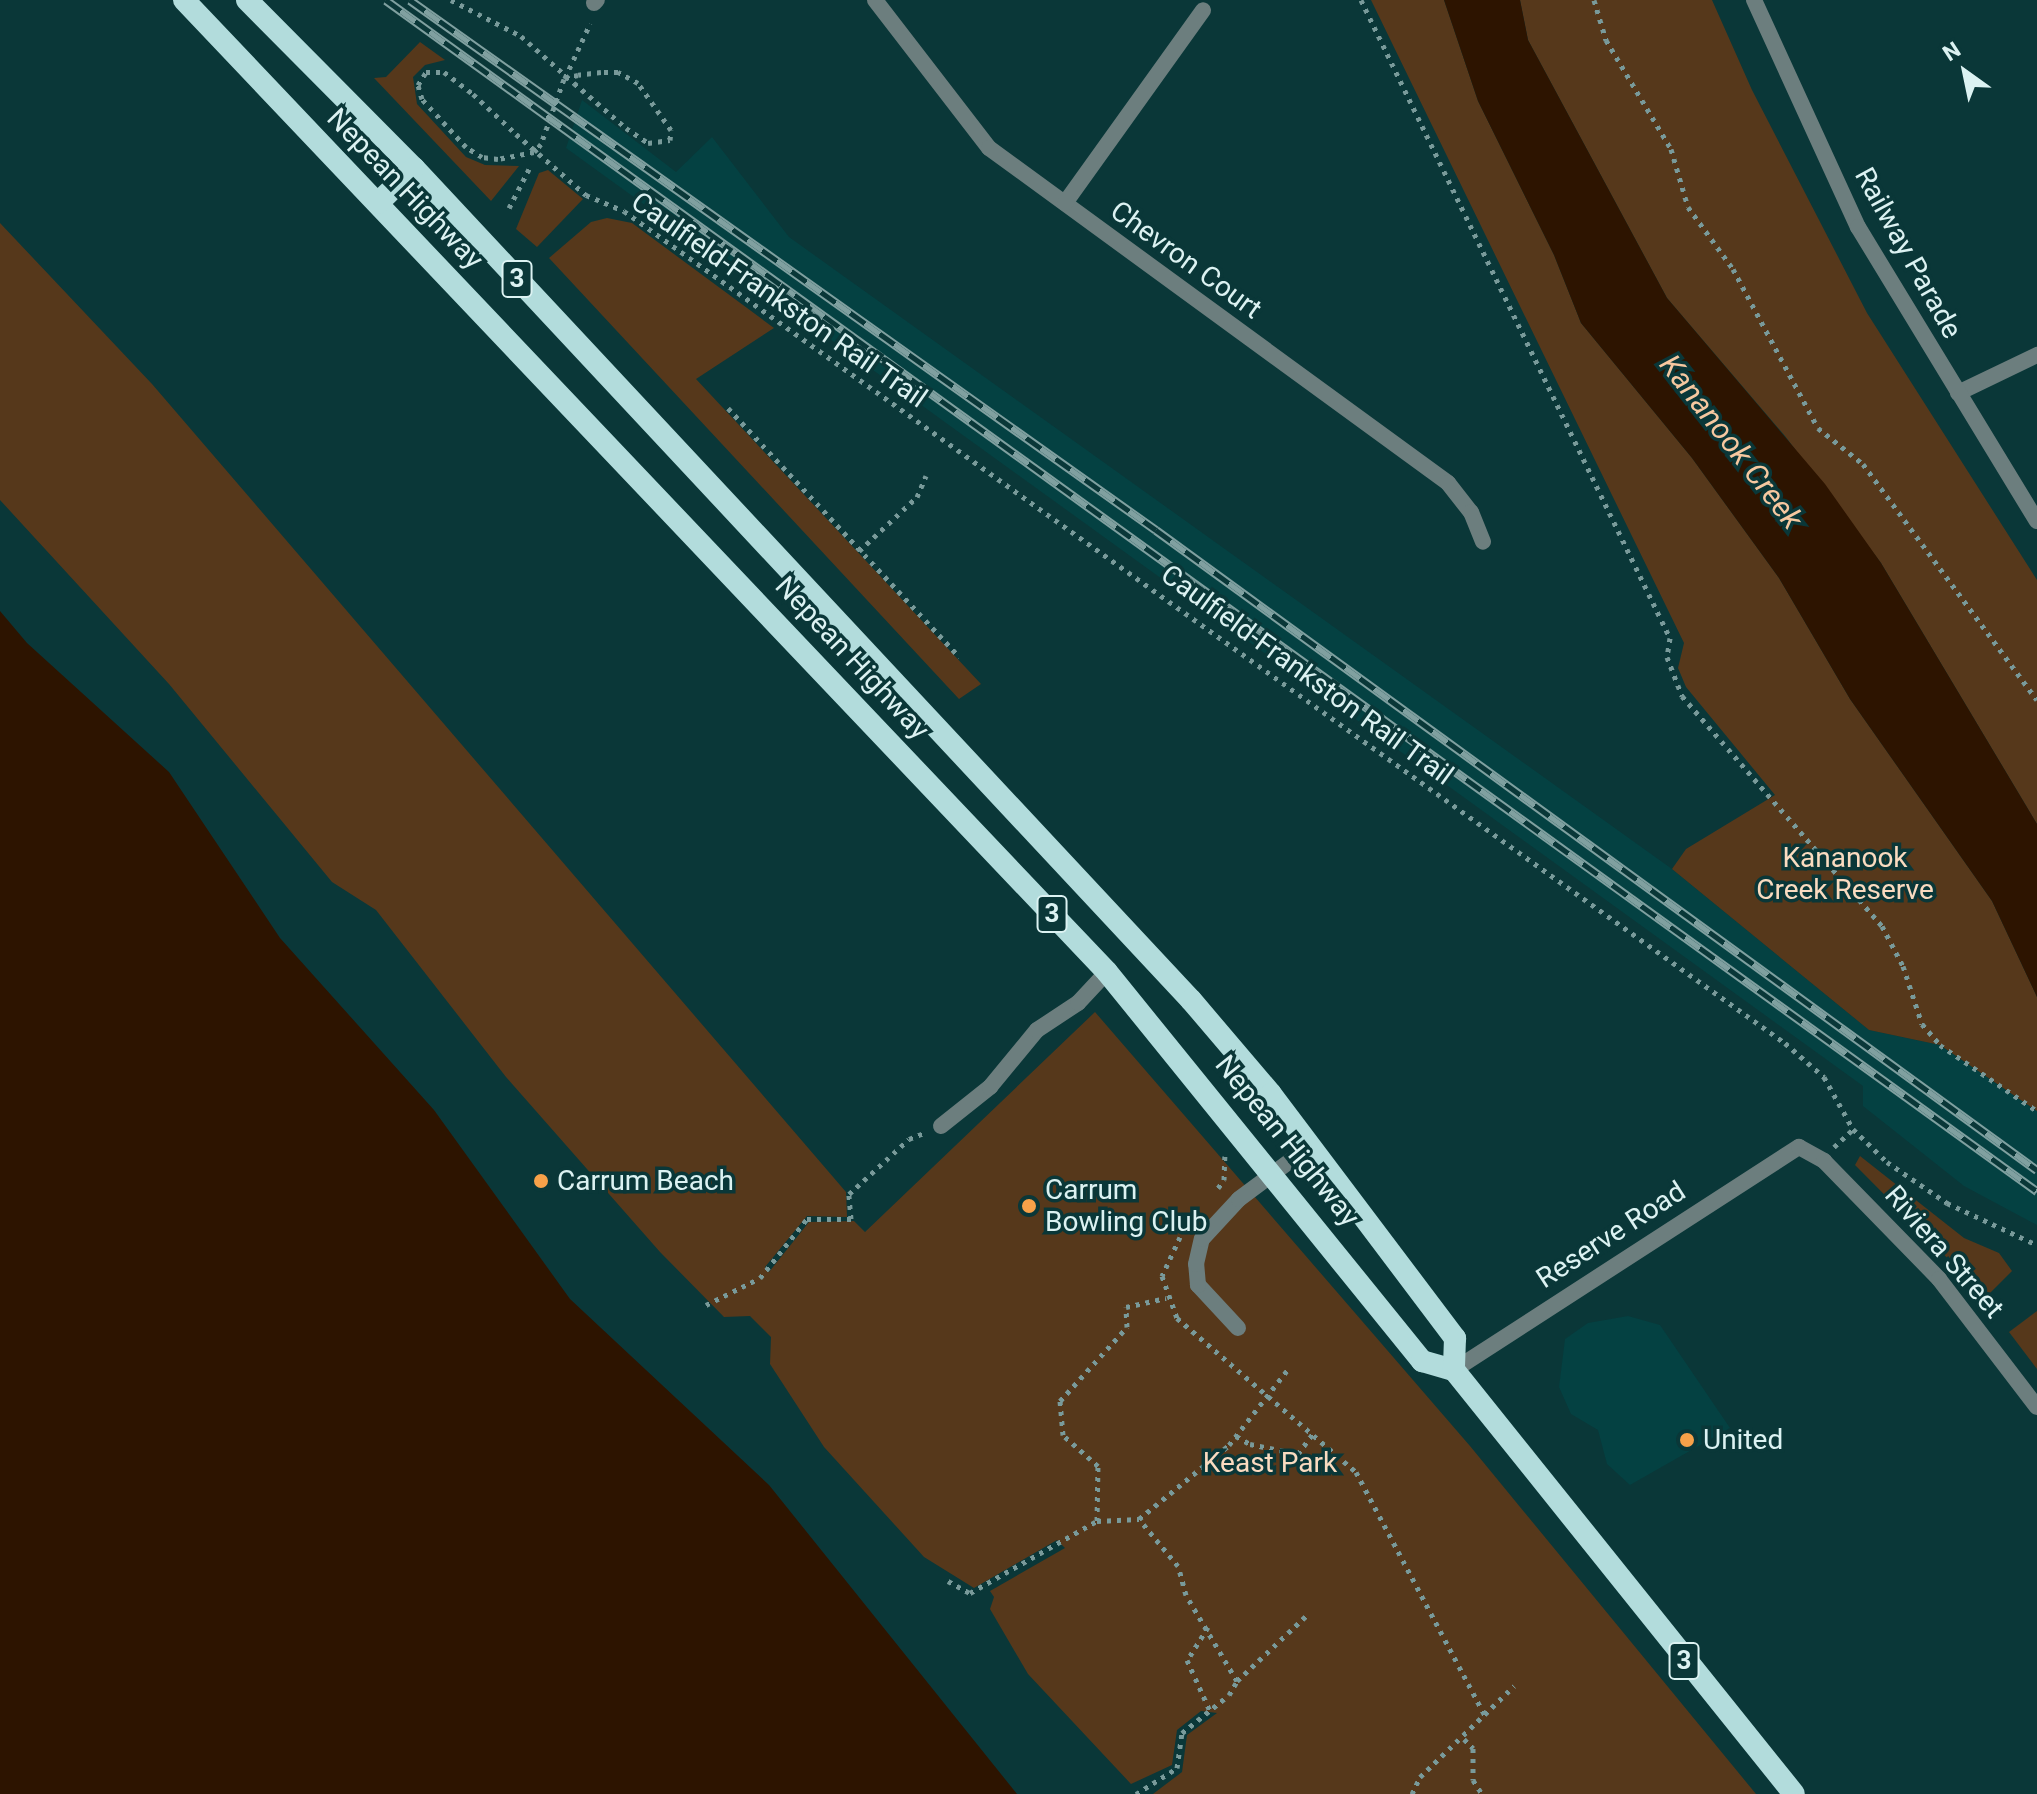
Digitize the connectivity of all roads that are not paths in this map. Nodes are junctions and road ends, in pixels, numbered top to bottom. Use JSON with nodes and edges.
{"nodes":[{"id":1,"x":184,"y":0,"type":"edge"},
{"id":2,"x":247,"y":0,"type":"edge"},
{"id":3,"x":875,"y":0,"type":"edge"},
{"id":4,"x":1754,"y":0,"type":"edge"},
{"id":5,"x":1203,"y":10,"type":"dead end"},
{"id":6,"x":414,"y":168,"type":"junction"},
{"id":7,"x":378,"y":203,"type":"junction"},
{"id":8,"x":1065,"y":203,"type":"junction"},
{"id":9,"x":2037,"y":355,"type":"edge"},
{"id":10,"x":1958,"y":393,"type":"junction"},
{"id":11,"x":2037,"y":521,"type":"edge"},
{"id":12,"x":1483,"y":542,"type":"dead end"},
{"id":13,"x":1107,"y":972,"type":"junction"},
{"id":14,"x":941,"y":1126,"type":"road end"},
{"id":15,"x":1310,"y":1146,"type":"junction"},
{"id":16,"x":1799,"y":1147,"type":"joint"},
{"id":17,"x":1273,"y":1173,"type":"junction"},
{"id":18,"x":1238,"y":1328,"type":"dead end"},
{"id":19,"x":1454,"y":1370,"type":"junction"},
{"id":20,"x":2037,"y":1407,"type":"edge"},
{"id":21,"x":1794,"y":1794,"type":"edge"}],
"edges":[{"from":1,"to":7,"type":"highway","name":"Nepean Highway","number":"3"},
{"from":2,"to":6,"type":"highway","name":"Nepean Highway","number":"3"},
{"from":3,"to":8,"type":"street","name":"Chevron Court"},
{"from":4,"to":10,"type":"street","name":"Railway Parade"},
{"from":5,"to":8,"type":"street"},
{"from":6,"to":7,"type":"highway"},
{"from":6,"to":15,"type":"highway","name":"Nepean Highway","number":"3"},
{"from":7,"to":13,"type":"highway","name":"Nepean Highway","number":"3"},
{"from":8,"to":12,"type":"street","name":"Chevron Court"},
{"from":9,"to":10,"type":"street"},
{"from":10,"to":11,"type":"street","name":"Railway Parade"},
{"from":13,"to":14,"type":"street"},
{"from":13,"to":17,"type":"highway","name":"Nepean Highway","number":"3"},
{"from":15,"to":17,"type":"street"},
{"from":15,"to":19,"type":"highway","name":"Nepean Highway","number":"3"},
{"from":16,"to":19,"type":"street","name":"Reserve Road"},
{"from":16,"to":20,"type":"street","name":"Riviera Street"},
{"from":17,"to":18,"type":"street"},
{"from":17,"to":19,"type":"highway","name":"Nepean Highway","number":"3"},
{"from":19,"to":21,"type":"highway","name":"Nepean Highway","number":"3"}]}
